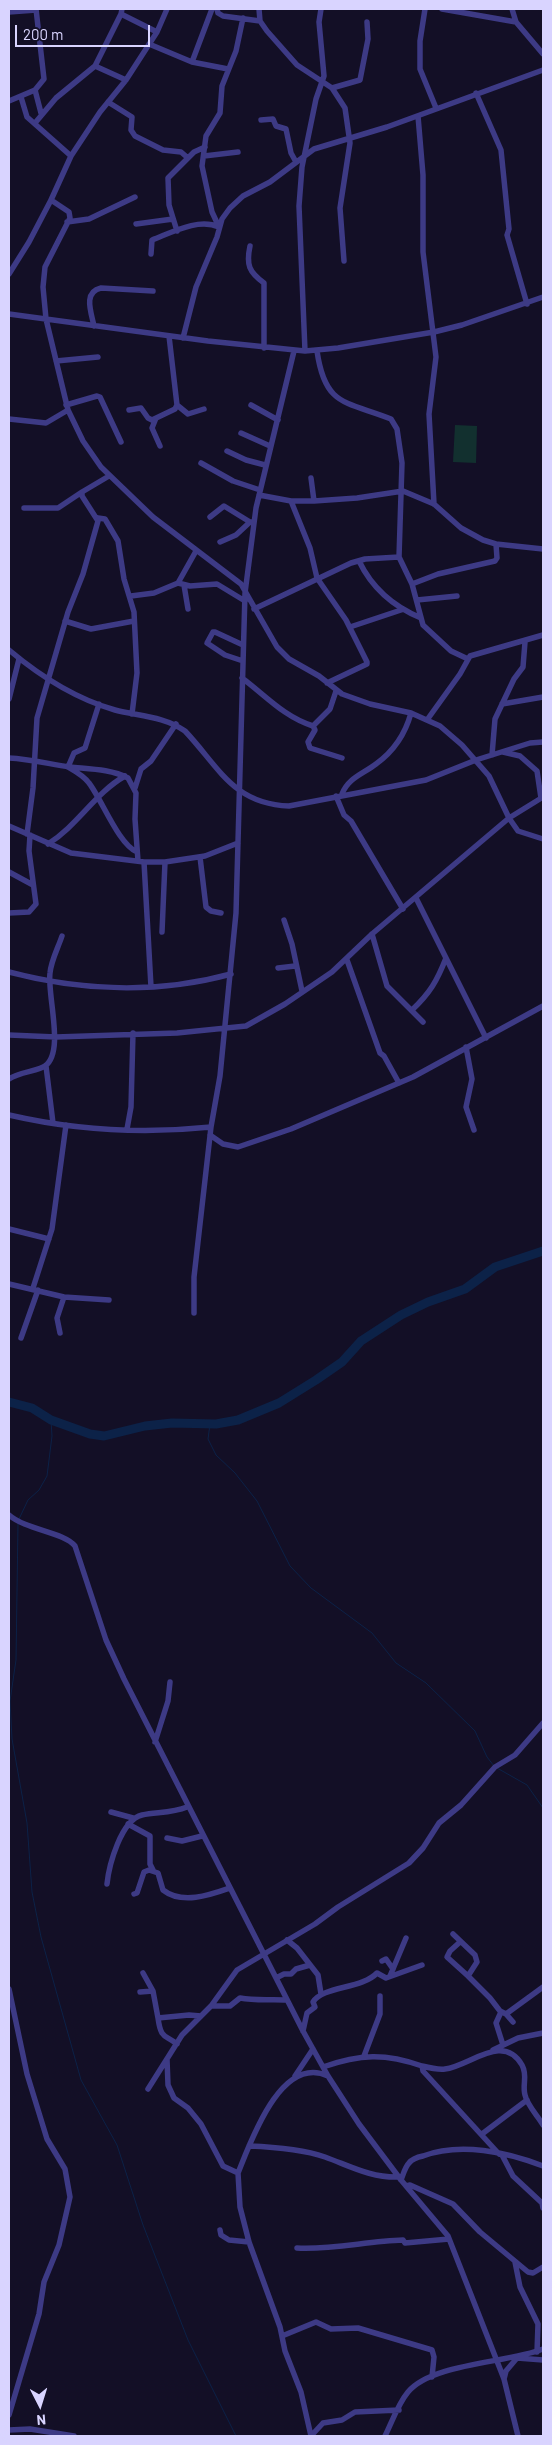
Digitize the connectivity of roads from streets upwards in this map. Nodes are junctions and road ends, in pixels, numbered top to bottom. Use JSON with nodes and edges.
{"nodes":[{"id":1,"x":36,"y":9,"type":"edge"},
{"id":2,"x":167,"y":9,"type":"edge"},
{"id":3,"x":212,"y":9,"type":"edge"},
{"id":4,"x":217,"y":9,"type":"edge"},
{"id":5,"x":259,"y":9,"type":"edge"},
{"id":6,"x":322,"y":9,"type":"edge"},
{"id":7,"x":425,"y":9,"type":"edge"},
{"id":8,"x":442,"y":9,"type":"edge"},
{"id":9,"x":512,"y":9,"type":"edge"},
{"id":10,"x":9,"y":12,"type":"edge"},
{"id":11,"x":122,"y":12,"type":"edge"},
{"id":12,"x":243,"y":18,"type":"junction"},
{"id":13,"x":260,"y":21,"type":"junction"},
{"id":14,"x":368,"y":22,"type":"dead end"},
{"id":15,"x":516,"y":22,"type":"junction"},
{"id":16,"x":157,"y":32,"type":"junction"},
{"id":17,"x":150,"y":44,"type":"junction"},
{"id":18,"x":543,"y":54,"type":"edge"},
{"id":19,"x":192,"y":62,"type":"junction"},
{"id":20,"x":95,"y":66,"type":"junction"},
{"id":21,"x":228,"y":69,"type":"junction"},
{"id":22,"x":543,"y":70,"type":"edge"},
{"id":23,"x":126,"y":80,"type":"junction"},
{"id":24,"x":323,"y":81,"type":"junction"},
{"id":25,"x":332,"y":88,"type":"junction"},
{"id":26,"x":35,"y":90,"type":"junction"},
{"id":27,"x":476,"y":93,"type":"junction"},
{"id":28,"x":21,"y":97,"type":"junction"},
{"id":29,"x":9,"y":101,"type":"edge"},
{"id":30,"x":108,"y":102,"type":"junction"},
{"id":31,"x":436,"y":108,"type":"junction"},
{"id":32,"x":41,"y":112,"type":"junction"},
{"id":33,"x":418,"y":116,"type":"junction"},
{"id":34,"x":261,"y":120,"type":"dead end"},
{"id":35,"x":34,"y":123,"type":"junction"},
{"id":36,"x":348,"y":139,"type":"junction"},
{"id":37,"x":205,"y":147,"type":"junction"},
{"id":38,"x":238,"y":152,"type":"dead end"},
{"id":39,"x":306,"y":153,"type":"junction"},
{"id":40,"x":71,"y":156,"type":"junction"},
{"id":41,"x":204,"y":156,"type":"junction"},
{"id":42,"x":188,"y":158,"type":"junction"},
{"id":43,"x":296,"y":162,"type":"junction"},
{"id":44,"x":135,"y":197,"type":"dead end"},
{"id":45,"x":50,"y":200,"type":"junction"},
{"id":46,"x":173,"y":220,"type":"junction"},
{"id":47,"x":68,"y":222,"type":"junction"},
{"id":48,"x":136,"y":224,"type":"dead end"},
{"id":49,"x":219,"y":227,"type":"junction"},
{"id":50,"x":177,"y":231,"type":"junction"},
{"id":51,"x":250,"y":246,"type":"dead end"},
{"id":52,"x":151,"y":254,"type":"dead end"},
{"id":53,"x":344,"y":262,"type":"dead end"},
{"id":54,"x":9,"y":274,"type":"edge"},
{"id":55,"x":153,"y":291,"type":"dead end"},
{"id":56,"x":543,"y":298,"type":"edge"},
{"id":57,"x":527,"y":304,"type":"junction"},
{"id":58,"x":9,"y":314,"type":"edge"},
{"id":59,"x":46,"y":319,"type":"junction"},
{"id":60,"x":94,"y":326,"type":"junction"},
{"id":61,"x":434,"y":332,"type":"junction"},
{"id":62,"x":170,"y":336,"type":"junction"},
{"id":63,"x":183,"y":338,"type":"junction"},
{"id":64,"x":264,"y":348,"type":"junction"},
{"id":65,"x":294,"y":351,"type":"junction"},
{"id":66,"x":305,"y":351,"type":"junction"},
{"id":67,"x":317,"y":351,"type":"junction"},
{"id":68,"x":98,"y":357,"type":"dead end"},
{"id":69,"x":56,"y":361,"type":"junction"},
{"id":70,"x":177,"y":405,"type":"junction"},
{"id":71,"x":251,"y":405,"type":"dead end"},
{"id":72,"x":67,"y":408,"type":"junction"},
{"id":73,"x":204,"y":409,"type":"dead end"},
{"id":74,"x":129,"y":410,"type":"dead end"},
{"id":75,"x":156,"y":418,"type":"junction"},
{"id":76,"x":9,"y":419,"type":"edge"},
{"id":77,"x":278,"y":420,"type":"junction"},
{"id":78,"x":241,"y":433,"type":"dead end"},
{"id":79,"x":121,"y":442,"type":"dead end"},
{"id":80,"x":160,"y":446,"type":"dead end"},
{"id":81,"x":270,"y":446,"type":"junction"},
{"id":82,"x":226,"y":451,"type":"dead end"},
{"id":83,"x":201,"y":463,"type":"dead end"},
{"id":84,"x":265,"y":465,"type":"junction"},
{"id":85,"x":109,"y":476,"type":"junction"},
{"id":86,"x":312,"y":478,"type":"dead end"},
{"id":87,"x":403,"y":491,"type":"junction"},
{"id":88,"x":82,"y":492,"type":"junction"},
{"id":89,"x":259,"y":493,"type":"junction"},
{"id":90,"x":291,"y":501,"type":"junction"},
{"id":91,"x":314,"y":501,"type":"junction"},
{"id":92,"x":434,"y":504,"type":"junction"},
{"id":93,"x":24,"y":508,"type":"dead end"},
{"id":94,"x":210,"y":517,"type":"dead end"},
{"id":95,"x":98,"y":518,"type":"junction"},
{"id":96,"x":252,"y":522,"type":"junction"},
{"id":97,"x":220,"y":542,"type":"dead end"},
{"id":98,"x":496,"y":544,"type":"junction"},
{"id":99,"x":543,"y":549,"type":"edge"},
{"id":100,"x":196,"y":551,"type":"junction"},
{"id":101,"x":399,"y":557,"type":"junction"},
{"id":102,"x":359,"y":561,"type":"junction"},
{"id":103,"x":317,"y":578,"type":"junction"},
{"id":104,"x":181,"y":584,"type":"junction"},
{"id":105,"x":412,"y":584,"type":"junction"},
{"id":106,"x":245,"y":593,"type":"junction"},
{"id":107,"x":131,"y":596,"type":"junction"},
{"id":108,"x":457,"y":596,"type":"dead end"},
{"id":109,"x":417,"y":600,"type":"junction"},
{"id":110,"x":245,"y":601,"type":"junction"},
{"id":111,"x":188,"y":609,"type":"dead end"},
{"id":112,"x":254,"y":609,"type":"junction"},
{"id":113,"x":401,"y":610,"type":"junction"},
{"id":114,"x":421,"y":618,"type":"junction"},
{"id":115,"x":66,"y":621,"type":"junction"},
{"id":116,"x":134,"y":621,"type":"junction"},
{"id":117,"x":350,"y":627,"type":"junction"},
{"id":118,"x":543,"y":635,"type":"edge"},
{"id":119,"x":525,"y":642,"type":"junction"},
{"id":120,"x":243,"y":645,"type":"junction"},
{"id":121,"x":9,"y":650,"type":"edge"},
{"id":122,"x":19,"y":659,"type":"junction"},
{"id":123,"x":468,"y":659,"type":"junction"},
{"id":124,"x":243,"y":661,"type":"junction"},
{"id":125,"x":242,"y":678,"type":"junction"},
{"id":126,"x":49,"y":680,"type":"junction"},
{"id":127,"x":328,"y":683,"type":"junction"},
{"id":128,"x":336,"y":691,"type":"junction"},
{"id":129,"x":543,"y":697,"type":"edge"},
{"id":130,"x":9,"y":699,"type":"edge"},
{"id":131,"x":99,"y":704,"type":"junction"},
{"id":132,"x":502,"y":704,"type":"junction"},
{"id":133,"x":411,"y":713,"type":"junction"},
{"id":134,"x":132,"y":714,"type":"junction"},
{"id":135,"x":427,"y":720,"type":"junction"},
{"id":136,"x":176,"y":724,"type":"junction"},
{"id":137,"x":313,"y":726,"type":"junction"},
{"id":138,"x":543,"y":742,"type":"edge"},
{"id":139,"x":502,"y":752,"type":"junction"},
{"id":140,"x":492,"y":755,"type":"junction"},
{"id":141,"x":9,"y":758,"type":"edge"},
{"id":142,"x":342,"y":758,"type":"dead end"},
{"id":143,"x":33,"y":759,"type":"junction"},
{"id":144,"x":476,"y":760,"type":"junction"},
{"id":145,"x":68,"y":766,"type":"junction"},
{"id":146,"x":125,"y":776,"type":"junction"},
{"id":147,"x":135,"y":788,"type":"junction"},
{"id":148,"x":241,"y":793,"type":"junction"},
{"id":149,"x":339,"y":795,"type":"junction"},
{"id":150,"x":98,"y":798,"type":"junction"},
{"id":151,"x":542,"y":798,"type":"edge"},
{"id":152,"x":509,"y":818,"type":"junction"},
{"id":153,"x":9,"y":826,"type":"edge"},
{"id":154,"x":28,"y":835,"type":"junction"},
{"id":155,"x":543,"y":839,"type":"edge"},
{"id":156,"x":238,"y":843,"type":"junction"},
{"id":157,"x":48,"y":844,"type":"junction"},
{"id":158,"x":137,"y":852,"type":"junction"},
{"id":159,"x":200,"y":857,"type":"junction"},
{"id":160,"x":141,"y":862,"type":"junction"},
{"id":161,"x":165,"y":862,"type":"junction"},
{"id":162,"x":9,"y":872,"type":"edge"},
{"id":163,"x":33,"y":885,"type":"junction"},
{"id":164,"x":416,"y":898,"type":"junction"},
{"id":165,"x":403,"y":909,"type":"junction"},
{"id":166,"x":221,"y":912,"type":"dead end"},
{"id":167,"x":9,"y":913,"type":"edge"},
{"id":168,"x":284,"y":920,"type":"dead end"},
{"id":169,"x":162,"y":932,"type":"dead end"},
{"id":170,"x":372,"y":934,"type":"junction"},
{"id":171,"x":62,"y":936,"type":"dead end"},
{"id":172,"x":446,"y":958,"type":"junction"},
{"id":173,"x":347,"y":960,"type":"junction"},
{"id":174,"x":295,"y":966,"type":"junction"},
{"id":175,"x":278,"y":968,"type":"dead end"},
{"id":176,"x":9,"y":972,"type":"edge"},
{"id":177,"x":231,"y":974,"type":"junction"},
{"id":178,"x":49,"y":982,"type":"junction"},
{"id":179,"x":150,"y":987,"type":"junction"},
{"id":180,"x":302,"y":991,"type":"junction"},
{"id":181,"x":543,"y":1006,"type":"edge"},
{"id":182,"x":412,"y":1010,"type":"junction"},
{"id":183,"x":423,"y":1022,"type":"dead end"},
{"id":184,"x":224,"y":1029,"type":"junction"},
{"id":185,"x":133,"y":1033,"type":"junction"},
{"id":186,"x":9,"y":1035,"type":"edge"},
{"id":187,"x":56,"y":1037,"type":"junction"},
{"id":188,"x":486,"y":1038,"type":"junction"},
{"id":189,"x":466,"y":1047,"type":"junction"},
{"id":190,"x":46,"y":1066,"type":"junction"},
{"id":191,"x":9,"y":1079,"type":"edge"},
{"id":192,"x":399,"y":1083,"type":"junction"},
{"id":193,"x":9,"y":1115,"type":"edge"},
{"id":194,"x":53,"y":1123,"type":"junction"},
{"id":195,"x":66,"y":1125,"type":"junction"},
{"id":196,"x":211,"y":1127,"type":"junction"},
{"id":197,"x":127,"y":1130,"type":"junction"},
{"id":198,"x":474,"y":1130,"type":"dead end"},
{"id":199,"x":210,"y":1135,"type":"junction"},
{"id":200,"x":9,"y":1229,"type":"edge"},
{"id":201,"x":49,"y":1240,"type":"junction"},
{"id":202,"x":9,"y":1284,"type":"edge"},
{"id":203,"x":36,"y":1289,"type":"junction"},
{"id":204,"x":64,"y":1297,"type":"junction"},
{"id":205,"x":109,"y":1300,"type":"dead end"},
{"id":206,"x":194,"y":1313,"type":"dead end"},
{"id":207,"x":60,"y":1334,"type":"dead end"},
{"id":208,"x":21,"y":1338,"type":"dead end"},
{"id":209,"x":9,"y":1515,"type":"edge"},
{"id":210,"x":170,"y":1682,"type":"dead end"},
{"id":211,"x":543,"y":1723,"type":"edge"},
{"id":212,"x":155,"y":1742,"type":"junction"},
{"id":213,"x":187,"y":1807,"type":"junction"},
{"id":214,"x":111,"y":1812,"type":"dead end"},
{"id":215,"x":133,"y":1818,"type":"junction"},
{"id":216,"x":128,"y":1824,"type":"junction"},
{"id":217,"x":202,"y":1836,"type":"junction"},
{"id":218,"x":168,"y":1838,"type":"dead end"},
{"id":219,"x":153,"y":1870,"type":"junction"},
{"id":220,"x":107,"y":1884,"type":"dead end"},
{"id":221,"x":230,"y":1888,"type":"junction"},
{"id":222,"x":134,"y":1894,"type":"dead end"},
{"id":223,"x":453,"y":1934,"type":"dead end"},
{"id":224,"x":406,"y":1938,"type":"dead end"},
{"id":225,"x":287,"y":1940,"type":"junction"},
{"id":226,"x":460,"y":1942,"type":"junction"},
{"id":227,"x":263,"y":1954,"type":"junction"},
{"id":228,"x":382,"y":1960,"type":"dead end"},
{"id":229,"x":310,"y":1965,"type":"junction"},
{"id":230,"x":422,"y":1965,"type":"dead end"},
{"id":231,"x":394,"y":1969,"type":"junction"},
{"id":232,"x":143,"y":1972,"type":"dead end"},
{"id":233,"x":390,"y":1976,"type":"junction"},
{"id":234,"x":468,"y":1976,"type":"junction"},
{"id":235,"x":276,"y":1978,"type":"junction"},
{"id":236,"x":543,"y":1987,"type":"edge"},
{"id":237,"x":9,"y":1989,"type":"edge"},
{"id":238,"x":153,"y":1991,"type":"junction"},
{"id":239,"x":140,"y":1992,"type":"dead end"},
{"id":240,"x":321,"y":1994,"type":"junction"},
{"id":241,"x":380,"y":1996,"type":"dead end"},
{"id":242,"x":287,"y":2000,"type":"junction"},
{"id":243,"x":211,"y":2006,"type":"junction"},
{"id":244,"x":504,"y":2013,"type":"junction"},
{"id":245,"x":201,"y":2016,"type":"junction"},
{"id":246,"x":158,"y":2018,"type":"junction"},
{"id":247,"x":513,"y":2022,"type":"dead end"},
{"id":248,"x":303,"y":2030,"type":"junction"},
{"id":249,"x":543,"y":2032,"type":"edge"},
{"id":250,"x":177,"y":2044,"type":"junction"},
{"id":251,"x":503,"y":2045,"type":"junction"},
{"id":252,"x":313,"y":2049,"type":"junction"},
{"id":253,"x":489,"y":2052,"type":"junction"},
{"id":254,"x":364,"y":2056,"type":"junction"},
{"id":255,"x":167,"y":2058,"type":"junction"},
{"id":256,"x":422,"y":2066,"type":"junction"},
{"id":257,"x":323,"y":2067,"type":"junction"},
{"id":258,"x":439,"y":2068,"type":"junction"},
{"id":259,"x":328,"y":2076,"type":"junction"},
{"id":260,"x":294,"y":2078,"type":"junction"},
{"id":261,"x":432,"y":2080,"type":"junction"},
{"id":262,"x":148,"y":2089,"type":"dead end"},
{"id":263,"x":527,"y":2100,"type":"junction"},
{"id":264,"x":543,"y":2125,"type":"edge"},
{"id":265,"x":482,"y":2134,"type":"junction"},
{"id":266,"x":249,"y":2146,"type":"junction"},
{"id":267,"x":501,"y":2154,"type":"junction"},
{"id":268,"x":543,"y":2166,"type":"edge"},
{"id":269,"x":238,"y":2173,"type":"junction"},
{"id":270,"x":400,"y":2179,"type":"junction"},
{"id":271,"x":406,"y":2186,"type":"junction"},
{"id":272,"x":543,"y":2208,"type":"edge"},
{"id":273,"x":220,"y":2230,"type":"dead end"},
{"id":274,"x":449,"y":2239,"type":"junction"},
{"id":275,"x":249,"y":2242,"type":"junction"},
{"id":276,"x":297,"y":2248,"type":"dead end"},
{"id":277,"x":515,"y":2262,"type":"junction"},
{"id":278,"x":543,"y":2266,"type":"edge"},
{"id":279,"x":282,"y":2336,"type":"junction"},
{"id":280,"x":543,"y":2349,"type":"edge"},
{"id":281,"x":537,"y":2352,"type":"junction"},
{"id":282,"x":517,"y":2358,"type":"junction"},
{"id":283,"x":543,"y":2360,"type":"edge"},
{"id":284,"x":497,"y":2361,"type":"junction"},
{"id":285,"x":432,"y":2376,"type":"junction"},
{"id":286,"x":504,"y":2379,"type":"junction"},
{"id":287,"x":399,"y":2410,"type":"junction"},
{"id":288,"x":9,"y":2414,"type":"edge"},
{"id":289,"x":9,"y":2430,"type":"edge"},
{"id":290,"x":74,"y":2436,"type":"edge"},
{"id":291,"x":385,"y":2436,"type":"edge"},
{"id":292,"x":518,"y":2436,"type":"edge"}],
"edges":[{"from":1,"to":10,"type":"street"},
{"from":1,"to":26,"type":"street"},
{"from":2,"to":16,"type":"street"},
{"from":3,"to":19,"type":"street"},
{"from":4,"to":12,"type":"street"},
{"from":5,"to":13,"type":"street"},
{"from":6,"to":24,"type":"street"},
{"from":7,"to":31,"type":"street"},
{"from":8,"to":15,"type":"street"},
{"from":9,"to":15,"type":"street"},
{"from":11,"to":16,"type":"street"},
{"from":11,"to":20,"type":"street"},
{"from":12,"to":13,"type":"street"},
{"from":12,"to":21,"type":"street"},
{"from":13,"to":24,"type":"street"},
{"from":14,"to":25,"type":"street"},
{"from":15,"to":18,"type":"street"},
{"from":16,"to":17,"type":"street"},
{"from":17,"to":19,"type":"street"},
{"from":17,"to":23,"type":"street"},
{"from":19,"to":21,"type":"street"},
{"from":20,"to":23,"type":"street"},
{"from":20,"to":32,"type":"street"},
{"from":21,"to":37,"type":"street"},
{"from":22,"to":27,"type":"street"},
{"from":23,"to":30,"type":"street"},
{"from":24,"to":25,"type":"street"},
{"from":24,"to":39,"type":"street"},
{"from":25,"to":36,"type":"street"},
{"from":26,"to":28,"type":"street"},
{"from":26,"to":32,"type":"street"},
{"from":27,"to":31,"type":"street"},
{"from":27,"to":57,"type":"street"},
{"from":28,"to":29,"type":"street"},
{"from":28,"to":35,"type":"street"},
{"from":30,"to":40,"type":"street"},
{"from":30,"to":42,"type":"street"},
{"from":31,"to":33,"type":"street"},
{"from":32,"to":35,"type":"street"},
{"from":33,"to":36,"type":"street"},
{"from":33,"to":61,"type":"street"},
{"from":34,"to":43,"type":"street"},
{"from":35,"to":40,"type":"street"},
{"from":36,"to":39,"type":"street"},
{"from":36,"to":53,"type":"street"},
{"from":37,"to":41,"type":"street"},
{"from":37,"to":42,"type":"street"},
{"from":38,"to":41,"type":"street"},
{"from":39,"to":43,"type":"street"},
{"from":39,"to":66,"type":"street"},
{"from":40,"to":45,"type":"street"},
{"from":41,"to":49,"type":"street"},
{"from":42,"to":46,"type":"street"},
{"from":43,"to":49,"type":"street"},
{"from":44,"to":47,"type":"street"},
{"from":45,"to":47,"type":"street"},
{"from":45,"to":54,"type":"street"},
{"from":46,"to":48,"type":"street"},
{"from":46,"to":50,"type":"street"},
{"from":47,"to":59,"type":"street"},
{"from":49,"to":50,"type":"street"},
{"from":49,"to":63,"type":"street"},
{"from":50,"to":52,"type":"street"},
{"from":51,"to":64,"type":"street"},
{"from":55,"to":60,"type":"street"},
{"from":56,"to":57,"type":"street"},
{"from":57,"to":61,"type":"street"},
{"from":58,"to":59,"type":"street"},
{"from":59,"to":60,"type":"street"},
{"from":59,"to":69,"type":"street"},
{"from":60,"to":62,"type":"street"},
{"from":61,"to":67,"type":"street"},
{"from":61,"to":92,"type":"street"},
{"from":62,"to":63,"type":"street"},
{"from":62,"to":70,"type":"street"},
{"from":63,"to":64,"type":"street"},
{"from":64,"to":65,"type":"street"},
{"from":65,"to":66,"type":"street"},
{"from":65,"to":77,"type":"street"},
{"from":66,"to":67,"type":"street"},
{"from":67,"to":87,"type":"street"},
{"from":68,"to":69,"type":"street"},
{"from":69,"to":72,"type":"street"},
{"from":70,"to":73,"type":"street"},
{"from":70,"to":75,"type":"street"},
{"from":71,"to":77,"type":"street"},
{"from":72,"to":76,"type":"street"},
{"from":72,"to":79,"type":"street"},
{"from":72,"to":85,"type":"street"},
{"from":74,"to":75,"type":"street"},
{"from":75,"to":80,"type":"street"},
{"from":77,"to":81,"type":"street"},
{"from":78,"to":81,"type":"street"},
{"from":81,"to":84,"type":"street"},
{"from":82,"to":84,"type":"street"},
{"from":83,"to":89,"type":"street"},
{"from":84,"to":89,"type":"street"},
{"from":85,"to":88,"type":"street"},
{"from":85,"to":100,"type":"street"},
{"from":86,"to":91,"type":"street"},
{"from":87,"to":91,"type":"street"},
{"from":87,"to":92,"type":"street"},
{"from":87,"to":101,"type":"street"},
{"from":88,"to":93,"type":"street"},
{"from":88,"to":95,"type":"street"},
{"from":89,"to":90,"type":"street"},
{"from":89,"to":96,"type":"street"},
{"from":90,"to":91,"type":"street"},
{"from":90,"to":103,"type":"street"},
{"from":92,"to":98,"type":"street"},
{"from":94,"to":96,"type":"street"},
{"from":95,"to":107,"type":"street"},
{"from":95,"to":115,"type":"street"},
{"from":96,"to":97,"type":"street"},
{"from":96,"to":106,"type":"street"},
{"from":98,"to":99,"type":"street"},
{"from":98,"to":105,"type":"street"},
{"from":100,"to":104,"type":"street"},
{"from":100,"to":106,"type":"street"},
{"from":101,"to":102,"type":"street"},
{"from":101,"to":105,"type":"street"},
{"from":102,"to":103,"type":"street"},
{"from":102,"to":113,"type":"street"},
{"from":103,"to":112,"type":"street"},
{"from":103,"to":117,"type":"street"},
{"from":104,"to":107,"type":"street"},
{"from":104,"to":110,"type":"street"},
{"from":104,"to":111,"type":"street"},
{"from":105,"to":109,"type":"street"},
{"from":106,"to":110,"type":"street"},
{"from":106,"to":112,"type":"street"},
{"from":107,"to":116,"type":"street"},
{"from":108,"to":109,"type":"street"},
{"from":109,"to":114,"type":"street"},
{"from":110,"to":120,"type":"street"},
{"from":112,"to":127,"type":"street"},
{"from":113,"to":114,"type":"street"},
{"from":113,"to":117,"type":"street"},
{"from":114,"to":123,"type":"street"},
{"from":115,"to":116,"type":"street"},
{"from":115,"to":126,"type":"street"},
{"from":116,"to":134,"type":"street"},
{"from":117,"to":127,"type":"street"},
{"from":118,"to":119,"type":"street"},
{"from":119,"to":123,"type":"street"},
{"from":119,"to":132,"type":"street"},
{"from":120,"to":124,"type":"street"},
{"from":120,"to":124,"type":"street"},
{"from":121,"to":122,"type":"street"},
{"from":122,"to":126,"type":"street"},
{"from":122,"to":130,"type":"street"},
{"from":123,"to":135,"type":"street"},
{"from":124,"to":125,"type":"street"},
{"from":125,"to":137,"type":"street"},
{"from":125,"to":148,"type":"street"},
{"from":126,"to":131,"type":"street"},
{"from":126,"to":143,"type":"street"},
{"from":127,"to":128,"type":"street"},
{"from":128,"to":133,"type":"street"},
{"from":128,"to":137,"type":"street"},
{"from":129,"to":132,"type":"street"},
{"from":131,"to":134,"type":"street"},
{"from":131,"to":145,"type":"street"},
{"from":132,"to":140,"type":"street"},
{"from":133,"to":135,"type":"street"},
{"from":133,"to":149,"type":"street"},
{"from":134,"to":136,"type":"street"},
{"from":135,"to":144,"type":"street"},
{"from":136,"to":147,"type":"street"},
{"from":136,"to":148,"type":"street"},
{"from":137,"to":142,"type":"street"},
{"from":138,"to":139,"type":"street"},
{"from":139,"to":140,"type":"street"},
{"from":139,"to":151,"type":"street"},
{"from":140,"to":144,"type":"street"},
{"from":141,"to":143,"type":"street"},
{"from":143,"to":145,"type":"street"},
{"from":143,"to":154,"type":"street"},
{"from":144,"to":149,"type":"street"},
{"from":144,"to":152,"type":"street"},
{"from":145,"to":146,"type":"street"},
{"from":145,"to":150,"type":"street"},
{"from":146,"to":147,"type":"street"},
{"from":146,"to":150,"type":"street"},
{"from":147,"to":158,"type":"street"},
{"from":148,"to":149,"type":"street"},
{"from":148,"to":156,"type":"street"},
{"from":149,"to":165,"type":"street"},
{"from":150,"to":157,"type":"street"},
{"from":150,"to":158,"type":"street"},
{"from":151,"to":152,"type":"street"},
{"from":152,"to":155,"type":"street"},
{"from":152,"to":164,"type":"street"},
{"from":153,"to":154,"type":"street"},
{"from":154,"to":157,"type":"street"},
{"from":154,"to":163,"type":"street"},
{"from":156,"to":159,"type":"street"},
{"from":156,"to":177,"type":"street"},
{"from":157,"to":160,"type":"street"},
{"from":158,"to":160,"type":"street"},
{"from":159,"to":161,"type":"street"},
{"from":159,"to":166,"type":"street"},
{"from":160,"to":161,"type":"street"},
{"from":160,"to":179,"type":"street"},
{"from":161,"to":169,"type":"street"},
{"from":162,"to":163,"type":"street"},
{"from":163,"to":167,"type":"street"},
{"from":164,"to":165,"type":"street"},
{"from":164,"to":172,"type":"street"},
{"from":165,"to":170,"type":"street"},
{"from":168,"to":174,"type":"street"},
{"from":170,"to":173,"type":"street"},
{"from":170,"to":182,"type":"street"},
{"from":171,"to":178,"type":"street"},
{"from":172,"to":182,"type":"street"},
{"from":172,"to":188,"type":"street"},
{"from":173,"to":180,"type":"street"},
{"from":173,"to":192,"type":"street"},
{"from":174,"to":175,"type":"street"},
{"from":174,"to":180,"type":"street"},
{"from":176,"to":178,"type":"street"},
{"from":177,"to":179,"type":"street"},
{"from":177,"to":184,"type":"street"},
{"from":178,"to":179,"type":"street"},
{"from":178,"to":187,"type":"street"},
{"from":180,"to":184,"type":"street"},
{"from":181,"to":188,"type":"street"},
{"from":182,"to":183,"type":"street"},
{"from":184,"to":185,"type":"street"},
{"from":184,"to":196,"type":"street"},
{"from":185,"to":187,"type":"street"},
{"from":185,"to":197,"type":"street"},
{"from":186,"to":187,"type":"street"},
{"from":187,"to":190,"type":"street"},
{"from":188,"to":189,"type":"street"},
{"from":189,"to":192,"type":"street"},
{"from":189,"to":198,"type":"street"},
{"from":190,"to":191,"type":"street"},
{"from":190,"to":194,"type":"street"},
{"from":192,"to":199,"type":"street"},
{"from":193,"to":194,"type":"street"},
{"from":194,"to":195,"type":"street"},
{"from":195,"to":197,"type":"street"},
{"from":195,"to":201,"type":"street"},
{"from":196,"to":197,"type":"street"},
{"from":196,"to":199,"type":"street"},
{"from":199,"to":206,"type":"street"},
{"from":200,"to":201,"type":"street"},
{"from":201,"to":203,"type":"street"},
{"from":202,"to":203,"type":"street"},
{"from":203,"to":204,"type":"street"},
{"from":203,"to":208,"type":"street"},
{"from":204,"to":205,"type":"street"},
{"from":204,"to":207,"type":"street"},
{"from":209,"to":212,"type":"street"},
{"from":210,"to":212,"type":"street"},
{"from":211,"to":225,"type":"street"},
{"from":212,"to":213,"type":"street"},
{"from":213,"to":215,"type":"street"},
{"from":213,"to":217,"type":"street"},
{"from":214,"to":215,"type":"street"},
{"from":215,"to":216,"type":"street"},
{"from":216,"to":219,"type":"street"},
{"from":216,"to":220,"type":"street"},
{"from":217,"to":218,"type":"street"},
{"from":217,"to":221,"type":"street"},
{"from":219,"to":221,"type":"street"},
{"from":219,"to":222,"type":"street"},
{"from":221,"to":227,"type":"street"},
{"from":223,"to":226,"type":"street"},
{"from":224,"to":231,"type":"street"},
{"from":225,"to":227,"type":"street"},
{"from":225,"to":229,"type":"street"},
{"from":226,"to":234,"type":"street"},
{"from":226,"to":234,"type":"street"},
{"from":227,"to":235,"type":"street"},
{"from":227,"to":243,"type":"street"},
{"from":228,"to":231,"type":"street"},
{"from":229,"to":235,"type":"street"},
{"from":229,"to":240,"type":"street"},
{"from":230,"to":233,"type":"street"},
{"from":231,"to":233,"type":"street"},
{"from":232,"to":238,"type":"street"},
{"from":233,"to":240,"type":"street"},
{"from":234,"to":244,"type":"street"},
{"from":235,"to":242,"type":"street"},
{"from":236,"to":244,"type":"street"},
{"from":237,"to":288,"type":"street"},
{"from":238,"to":239,"type":"street"},
{"from":238,"to":246,"type":"street"},
{"from":240,"to":248,"type":"street"},
{"from":241,"to":254,"type":"street"},
{"from":242,"to":243,"type":"street"},
{"from":242,"to":248,"type":"street"},
{"from":243,"to":245,"type":"street"},
{"from":244,"to":247,"type":"street"},
{"from":244,"to":251,"type":"street"},
{"from":245,"to":246,"type":"street"},
{"from":245,"to":250,"type":"street"},
{"from":246,"to":250,"type":"street"},
{"from":248,"to":252,"type":"street"},
{"from":249,"to":251,"type":"street"},
{"from":250,"to":255,"type":"street"},
{"from":251,"to":253,"type":"street"},
{"from":252,"to":257,"type":"street"},
{"from":252,"to":260,"type":"street"},
{"from":253,"to":258,"type":"street"},
{"from":253,"to":263,"type":"street"},
{"from":254,"to":256,"type":"street"},
{"from":254,"to":257,"type":"street"},
{"from":255,"to":262,"type":"street"},
{"from":255,"to":269,"type":"street"},
{"from":256,"to":258,"type":"street"},
{"from":256,"to":261,"type":"street"},
{"from":257,"to":259,"type":"street"},
{"from":258,"to":261,"type":"street"},
{"from":259,"to":260,"type":"street"},
{"from":259,"to":270,"type":"street"},
{"from":260,"to":266,"type":"street"},
{"from":261,"to":265,"type":"street"},
{"from":263,"to":264,"type":"street"},
{"from":263,"to":265,"type":"street"},
{"from":265,"to":267,"type":"street"},
{"from":266,"to":269,"type":"street"},
{"from":266,"to":270,"type":"street"},
{"from":267,"to":268,"type":"street"},
{"from":267,"to":270,"type":"street"},
{"from":267,"to":272,"type":"street"},
{"from":269,"to":275,"type":"street"},
{"from":270,"to":271,"type":"street"},
{"from":271,"to":274,"type":"street"},
{"from":271,"to":277,"type":"street"},
{"from":273,"to":275,"type":"street"},
{"from":274,"to":276,"type":"street"},
{"from":274,"to":284,"type":"street"},
{"from":275,"to":279,"type":"street"},
{"from":277,"to":278,"type":"street"},
{"from":277,"to":281,"type":"street"},
{"from":279,"to":285,"type":"street"},
{"from":279,"to":287,"type":"street"},
{"from":280,"to":281,"type":"street"},
{"from":281,"to":282,"type":"street"},
{"from":282,"to":283,"type":"street"},
{"from":282,"to":284,"type":"street"},
{"from":282,"to":286,"type":"street"},
{"from":284,"to":285,"type":"street"},
{"from":284,"to":286,"type":"street"},
{"from":285,"to":287,"type":"street"},
{"from":286,"to":292,"type":"street"},
{"from":287,"to":291,"type":"street"},
{"from":289,"to":290,"type":"street"}]}
